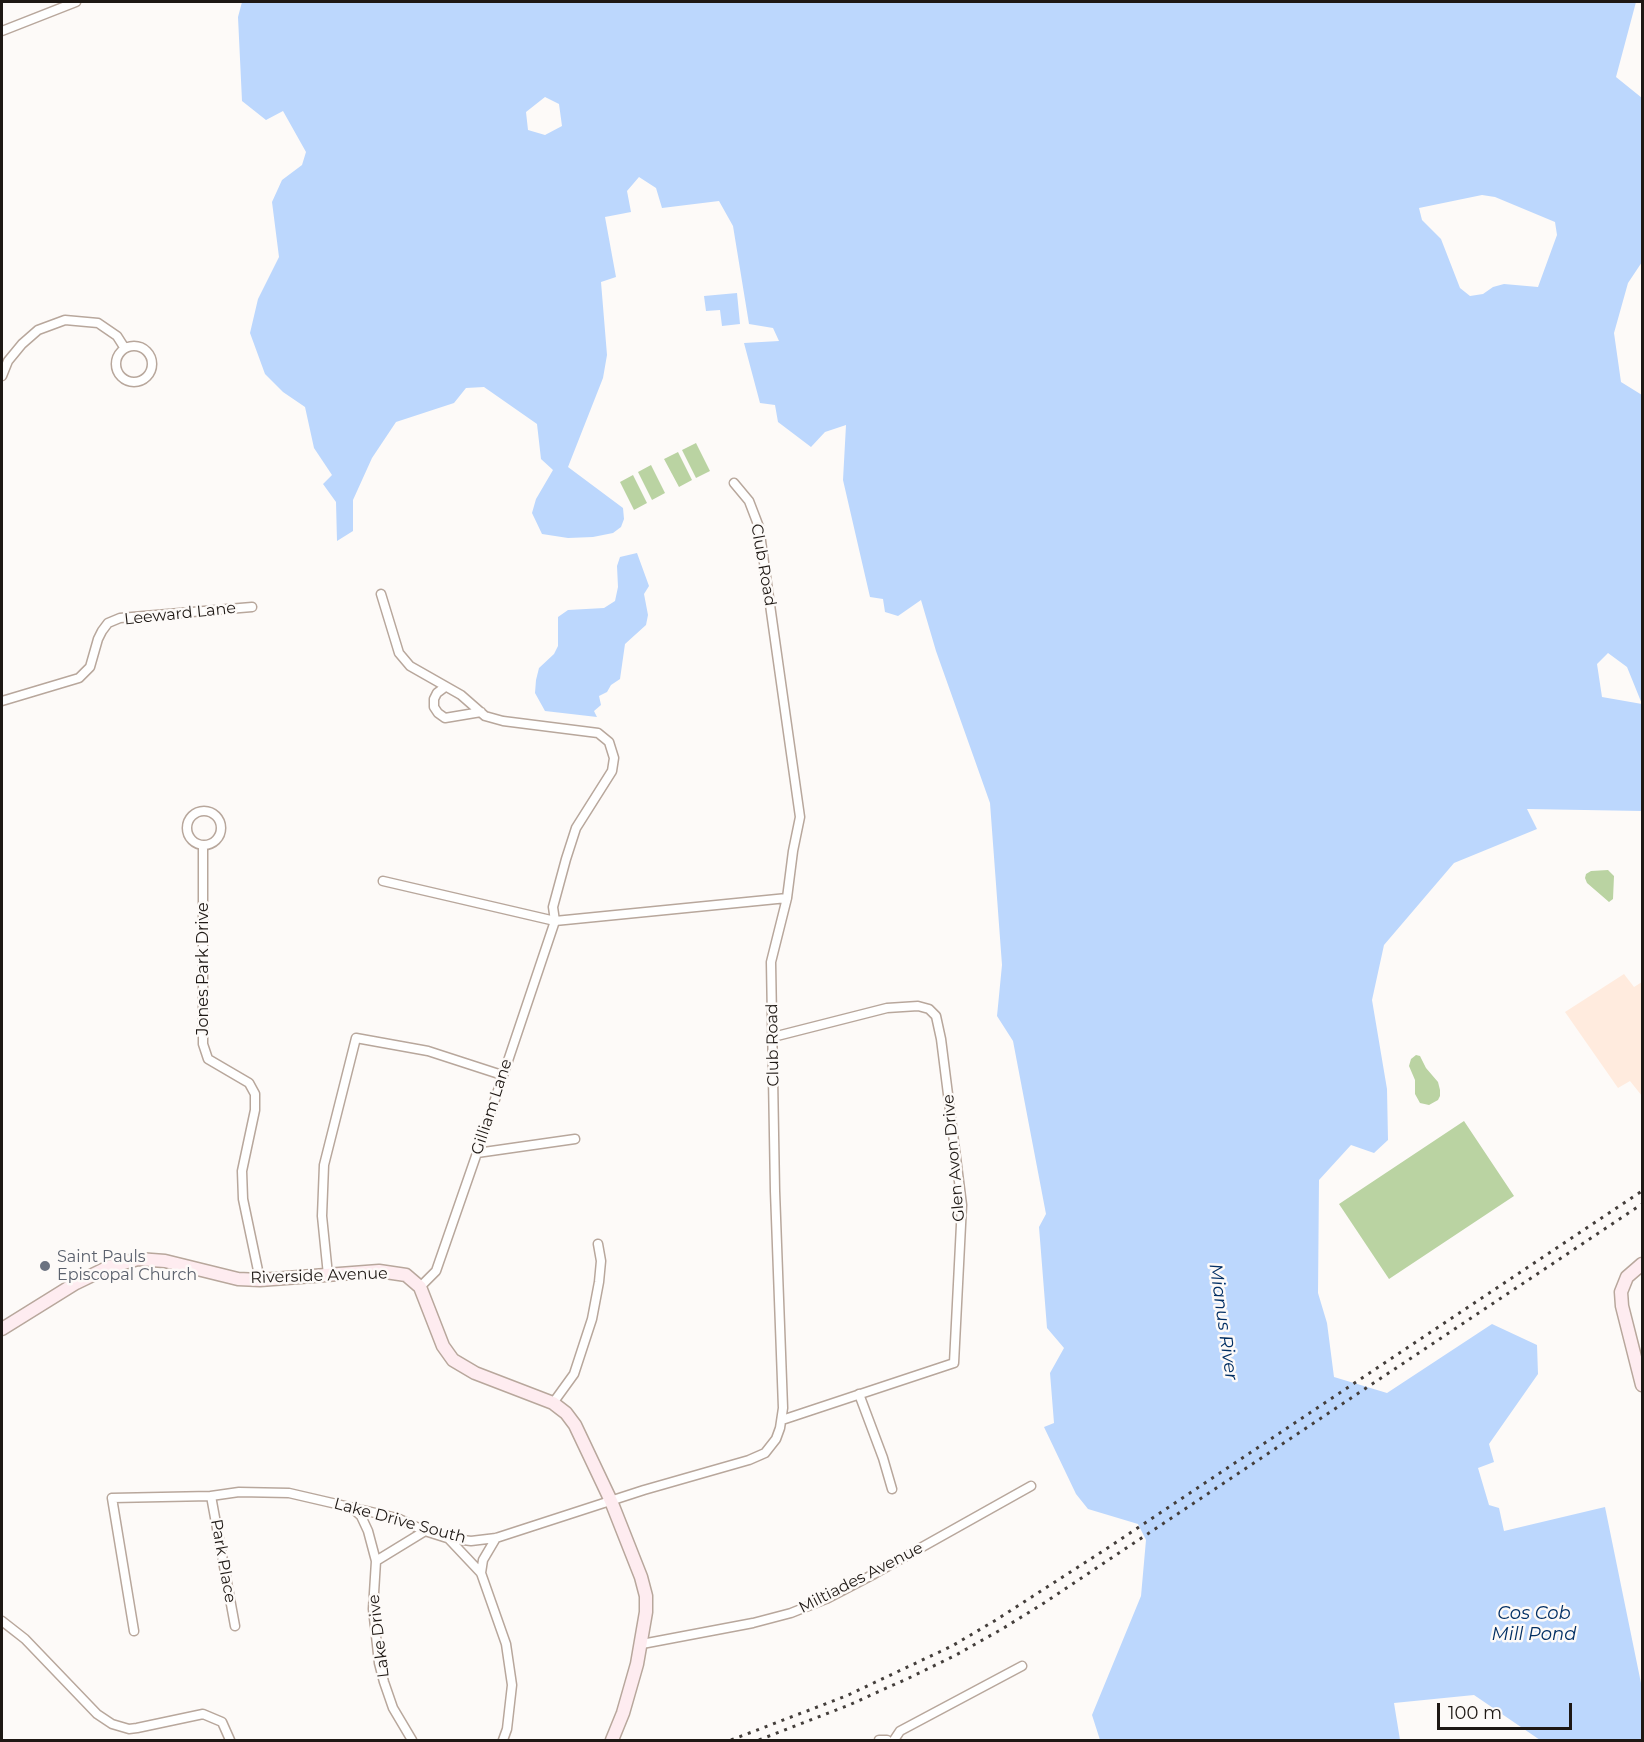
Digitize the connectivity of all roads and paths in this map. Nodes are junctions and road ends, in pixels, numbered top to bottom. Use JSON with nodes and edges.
{"nodes":[{"id":1,"x":76,"y":2,"type":"edge"},
{"id":2,"x":2,"y":31,"type":"edge"},
{"id":3,"x":124,"y":347,"type":"junction"},
{"id":4,"x":2,"y":376,"type":"edge"},
{"id":5,"x":734,"y":483,"type":"dead end"},
{"id":6,"x":381,"y":594,"type":"dead end"},
{"id":7,"x":252,"y":607,"type":"dead end"},
{"id":8,"x":445,"y":687,"type":"junction"},
{"id":9,"x":2,"y":701,"type":"edge"},
{"id":10,"x":481,"y":712,"type":"junction"},
{"id":11,"x":203,"y":845,"type":"junction"},
{"id":12,"x":382,"y":881,"type":"dead end"},
{"id":13,"x":787,"y":898,"type":"junction"},
{"id":14,"x":555,"y":921,"type":"junction"},
{"id":15,"x":773,"y":1037,"type":"junction"},
{"id":16,"x":502,"y":1074,"type":"junction"},
{"id":17,"x":575,"y":1139,"type":"dead end"},
{"id":18,"x":477,"y":1153,"type":"junction"},
{"id":19,"x":598,"y":1244,"type":"dead end"},
{"id":20,"x":1642,"y":1264,"type":"edge"},
{"id":21,"x":328,"y":1275,"type":"junction"},
{"id":22,"x":260,"y":1280,"type":"junction"},
{"id":23,"x":420,"y":1287,"type":"junction"},
{"id":24,"x":2,"y":1329,"type":"edge"},
{"id":25,"x":1642,"y":1385,"type":"edge"},
{"id":26,"x":859,"y":1394,"type":"junction"},
{"id":27,"x":553,"y":1403,"type":"junction"},
{"id":28,"x":782,"y":1419,"type":"junction"},
{"id":29,"x":1031,"y":1486,"type":"dead end"},
{"id":30,"x":892,"y":1490,"type":"dead end"},
{"id":31,"x":211,"y":1496,"type":"junction"},
{"id":32,"x":611,"y":1501,"type":"junction"},
{"id":33,"x":352,"y":1507,"type":"junction"},
{"id":34,"x":425,"y":1531,"type":"junction"},
{"id":35,"x":447,"y":1538,"type":"junction"},
{"id":36,"x":496,"y":1538,"type":"junction"},
{"id":37,"x":376,"y":1561,"type":"junction"},
{"id":38,"x":481,"y":1573,"type":"junction"},
{"id":39,"x":2,"y":1621,"type":"edge"},
{"id":40,"x":235,"y":1626,"type":"dead end"},
{"id":41,"x":134,"y":1631,"type":"dead end"},
{"id":42,"x":642,"y":1644,"type":"junction"},
{"id":43,"x":1022,"y":1666,"type":"dead end"},
{"id":44,"x":230,"y":1740,"type":"edge"},
{"id":45,"x":412,"y":1740,"type":"edge"},
{"id":46,"x":503,"y":1740,"type":"edge"},
{"id":47,"x":612,"y":1740,"type":"edge"},
{"id":48,"x":879,"y":1740,"type":"edge"},
{"id":49,"x":887,"y":1740,"type":"edge"},
{"id":50,"x":894,"y":1740,"type":"edge"}],
"edges":[{"from":1,"to":2,"type":"street"},
{"from":3,"to":3,"type":"street"},
{"from":3,"to":4,"type":"street"},
{"from":5,"to":13,"type":"street","name":"Club Road"},
{"from":6,"to":8,"type":"street"},
{"from":7,"to":9,"type":"street","name":"Leeward Lane"},
{"from":8,"to":10,"type":"street"},
{"from":8,"to":10,"type":"street"},
{"from":10,"to":14,"type":"street","name":"Gilliam Lane"},
{"from":11,"to":11,"type":"street"},
{"from":11,"to":22,"type":"street","name":"Jones Park Drive"},
{"from":12,"to":14,"type":"street"},
{"from":13,"to":14,"type":"street"},
{"from":13,"to":15,"type":"street","name":"Club Road"},
{"from":14,"to":16,"type":"street","name":"Gilliam Lane"},
{"from":15,"to":26,"type":"street","name":"Glen Avon Drive"},
{"from":15,"to":28,"type":"street","name":"Club Road"},
{"from":16,"to":18,"type":"street","name":"Gilliam Lane"},
{"from":16,"to":21,"type":"street"},
{"from":17,"to":18,"type":"street"},
{"from":18,"to":23,"type":"street","name":"Gilliam Lane"},
{"from":19,"to":27,"type":"street"},
{"from":20,"to":25,"type":"street"},
{"from":21,"to":22,"type":"street","name":"Riverside Avenue"},
{"from":21,"to":23,"type":"street","name":"Riverside Avenue"},
{"from":22,"to":24,"type":"street","name":"Riverside Avenue"},
{"from":23,"to":27,"type":"street"},
{"from":26,"to":28,"type":"street","name":"Glen Avon Drive"},
{"from":26,"to":30,"type":"street"},
{"from":27,"to":32,"type":"street"},
{"from":28,"to":32,"type":"street","name":"Club Road"},
{"from":29,"to":42,"type":"street","name":"Miltiades Avenue"},
{"from":31,"to":33,"type":"street","name":"Lake Drive South"},
{"from":31,"to":40,"type":"street","name":"Park Place"},
{"from":31,"to":41,"type":"street","name":"Lake Drive South"},
{"from":32,"to":36,"type":"street","name":"Lake Drive South"},
{"from":32,"to":42,"type":"street"},
{"from":33,"to":34,"type":"street","name":"Lake Drive South"},
{"from":33,"to":37,"type":"street","name":"Lake Drive"},
{"from":34,"to":35,"type":"street","name":"Lake Drive South"},
{"from":34,"to":37,"type":"street"},
{"from":35,"to":36,"type":"street","name":"Lake Drive South"},
{"from":35,"to":38,"type":"street"},
{"from":36,"to":38,"type":"street"},
{"from":37,"to":45,"type":"street","name":"Lake Drive"},
{"from":38,"to":46,"type":"street"},
{"from":39,"to":44,"type":"street"},
{"from":42,"to":47,"type":"street"},
{"from":43,"to":50,"type":"street"},
{"from":48,"to":49,"type":"street"}]}
